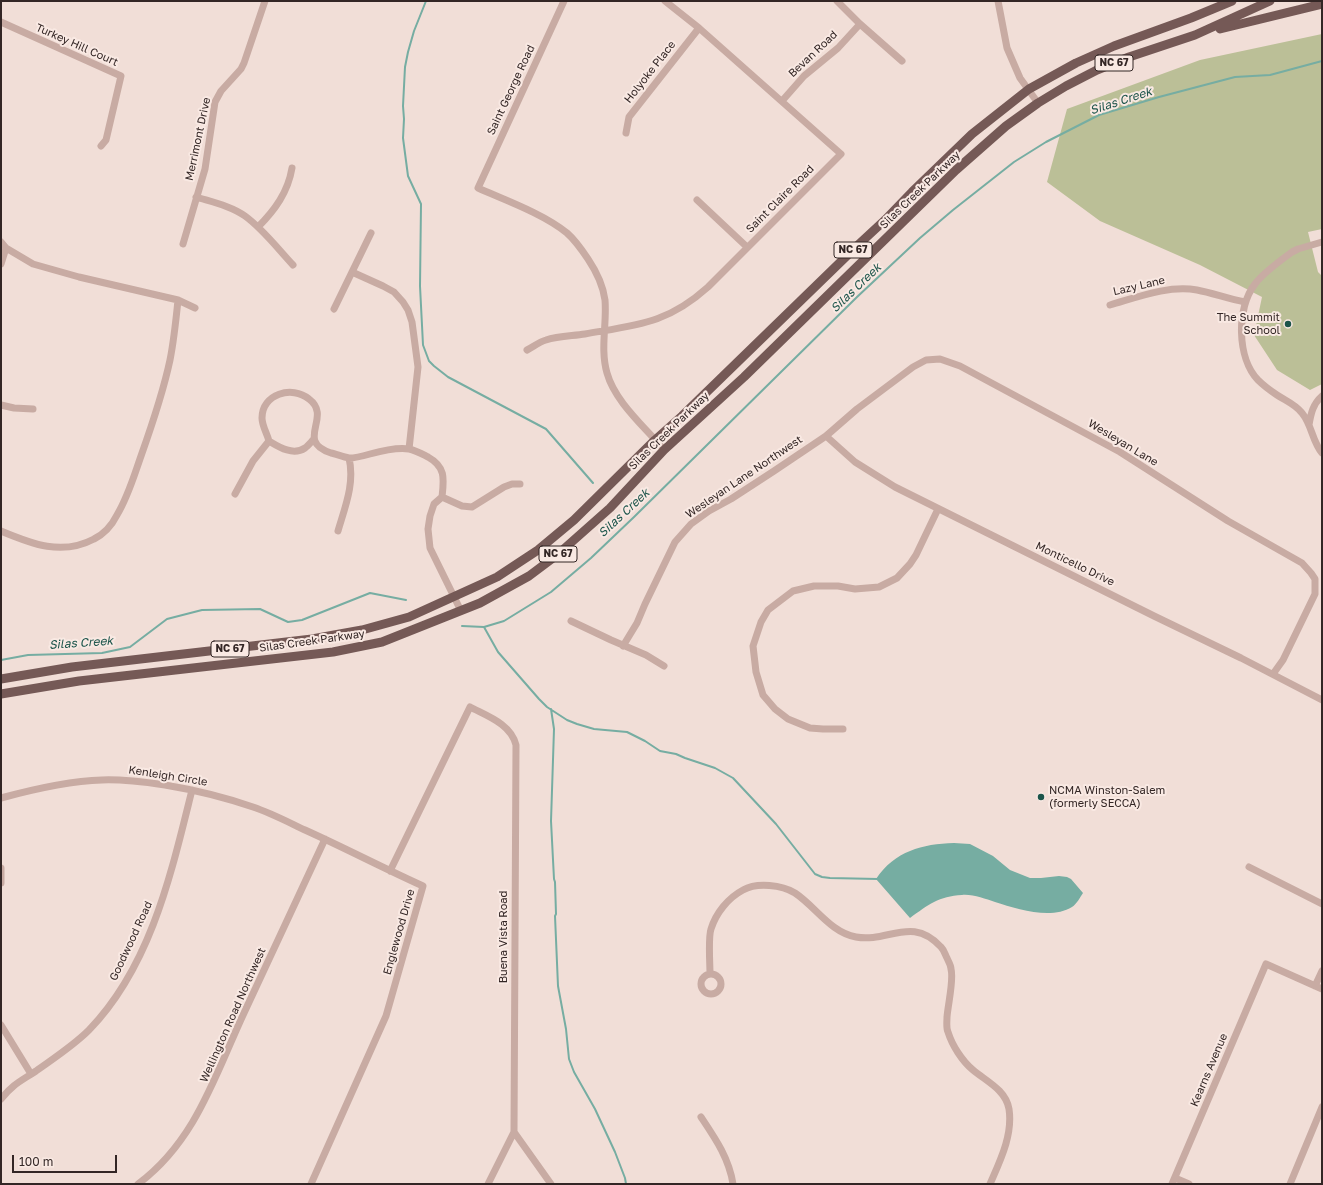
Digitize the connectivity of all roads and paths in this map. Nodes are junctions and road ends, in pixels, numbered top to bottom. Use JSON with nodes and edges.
{"nodes":[{"id":1,"x":265,"y":1,"type":"edge"},
{"id":2,"x":564,"y":1,"type":"edge"},
{"id":3,"x":666,"y":1,"type":"edge"},
{"id":4,"x":838,"y":1,"type":"edge"},
{"id":5,"x":998,"y":1,"type":"edge"},
{"id":6,"x":1232,"y":1,"type":"edge"},
{"id":7,"x":1270,"y":1,"type":"edge"},
{"id":8,"x":1322,"y":4,"type":"edge"},
{"id":9,"x":1,"y":22,"type":"edge"},
{"id":10,"x":860,"y":24,"type":"junction"},
{"id":11,"x":699,"y":28,"type":"junction"},
{"id":12,"x":1195,"y":35,"type":"junction"},
{"id":13,"x":902,"y":61,"type":"dead end"},
{"id":14,"x":1029,"y":89,"type":"junction"},
{"id":15,"x":782,"y":101,"type":"junction"},
{"id":16,"x":1038,"y":103,"type":"junction"},
{"id":17,"x":626,"y":133,"type":"dead end"},
{"id":18,"x":101,"y":146,"type":"dead end"},
{"id":19,"x":292,"y":168,"type":"dead end"},
{"id":20,"x":196,"y":196,"type":"junction"},
{"id":21,"x":697,"y":200,"type":"dead end"},
{"id":22,"x":258,"y":227,"type":"junction"},
{"id":23,"x":371,"y":233,"type":"dead end"},
{"id":24,"x":1322,"y":242,"type":"edge"},
{"id":25,"x":183,"y":244,"type":"dead end"},
{"id":26,"x":3,"y":245,"type":"edge"},
{"id":27,"x":746,"y":247,"type":"junction"},
{"id":28,"x":1,"y":264,"type":"edge"},
{"id":29,"x":293,"y":265,"type":"dead end"},
{"id":30,"x":352,"y":272,"type":"junction"},
{"id":31,"x":178,"y":300,"type":"junction"},
{"id":32,"x":1245,"y":302,"type":"junction"},
{"id":33,"x":1110,"y":305,"type":"dead end"},
{"id":34,"x":195,"y":308,"type":"dead end"},
{"id":35,"x":334,"y":310,"type":"dead end"},
{"id":36,"x":604,"y":331,"type":"junction"},
{"id":37,"x":527,"y":350,"type":"dead end"},
{"id":38,"x":1322,"y":396,"type":"edge"},
{"id":39,"x":1,"y":405,"type":"edge"},
{"id":40,"x":33,"y":410,"type":"dead end"},
{"id":41,"x":1309,"y":425,"type":"junction"},
{"id":42,"x":826,"y":436,"type":"junction"},
{"id":43,"x":314,"y":439,"type":"junction"},
{"id":44,"x":655,"y":440,"type":"junction"},
{"id":45,"x":269,"y":441,"type":"junction"},
{"id":46,"x":409,"y":449,"type":"junction"},
{"id":47,"x":664,"y":450,"type":"junction"},
{"id":48,"x":1322,"y":453,"type":"edge"},
{"id":49,"x":349,"y":458,"type":"junction"},
{"id":50,"x":520,"y":484,"type":"dead end"},
{"id":51,"x":235,"y":494,"type":"dead end"},
{"id":52,"x":442,"y":497,"type":"junction"},
{"id":53,"x":938,"y":509,"type":"junction"},
{"id":54,"x":1,"y":531,"type":"edge"},
{"id":55,"x":338,"y":531,"type":"dead end"},
{"id":56,"x":454,"y":597,"type":"junction"},
{"id":57,"x":461,"y":611,"type":"junction"},
{"id":58,"x":571,"y":622,"type":"dead end"},
{"id":59,"x":623,"y":646,"type":"junction"},
{"id":60,"x":664,"y":666,"type":"dead end"},
{"id":61,"x":1273,"y":674,"type":"junction"},
{"id":62,"x":1,"y":679,"type":"edge"},
{"id":63,"x":1,"y":694,"type":"edge"},
{"id":64,"x":1322,"y":700,"type":"edge"},
{"id":65,"x":843,"y":729,"type":"dead end"},
{"id":66,"x":192,"y":790,"type":"junction"},
{"id":67,"x":1,"y":798,"type":"edge"},
{"id":68,"x":325,"y":839,"type":"junction"},
{"id":69,"x":1249,"y":867,"type":"dead end"},
{"id":70,"x":1,"y":868,"type":"edge"},
{"id":71,"x":390,"y":871,"type":"junction"},
{"id":72,"x":1,"y":883,"type":"edge"},
{"id":73,"x":1322,"y":904,"type":"edge"},
{"id":74,"x":1322,"y":971,"type":"edge"},
{"id":75,"x":710,"y":974,"type":"dead end"},
{"id":76,"x":1319,"y":988,"type":"edge"},
{"id":77,"x":1,"y":1025,"type":"edge"},
{"id":78,"x":31,"y":1074,"type":"junction"},
{"id":79,"x":1,"y":1099,"type":"edge"},
{"id":80,"x":1322,"y":1107,"type":"edge"},
{"id":81,"x":701,"y":1117,"type":"dead end"},
{"id":82,"x":514,"y":1132,"type":"junction"},
{"id":83,"x":1174,"y":1181,"type":"edge"},
{"id":84,"x":138,"y":1184,"type":"edge"},
{"id":85,"x":311,"y":1184,"type":"edge"},
{"id":86,"x":488,"y":1184,"type":"edge"},
{"id":87,"x":551,"y":1184,"type":"edge"},
{"id":88,"x":733,"y":1184,"type":"edge"},
{"id":89,"x":990,"y":1184,"type":"edge"},
{"id":90,"x":1189,"y":1184,"type":"edge"},
{"id":91,"x":1290,"y":1184,"type":"edge"}],
"edges":[{"from":1,"to":20,"type":"street","name":"Merrimont Drive"},
{"from":2,"to":36,"type":"street","name":"Saint George Road"},
{"from":3,"to":11,"type":"street","name":"Saint Claire Road"},
{"from":4,"to":10,"type":"street"},
{"from":5,"to":14,"type":"street"},
{"from":6,"to":14,"type":"main road","name":"Silas Creek Parkway","number":"NC 67"},
{"from":7,"to":12,"type":"main road","name":"Silas Creek Parkway"},
{"from":8,"to":12,"type":"main road","number":"NC 67"},
{"from":9,"to":18,"type":"street","name":"Turkey Hill Court"},
{"from":10,"to":13,"type":"street"},
{"from":10,"to":15,"type":"street","name":"Bevan Road"},
{"from":11,"to":15,"type":"street","name":"Saint Claire Road"},
{"from":11,"to":17,"type":"street","name":"Holyoke Place"},
{"from":12,"to":16,"type":"main road","name":"Silas Creek Parkway","number":"NC 67"},
{"from":14,"to":16,"type":"street"},
{"from":14,"to":44,"type":"main road","name":"Silas Creek Parkway","number":"NC 67"},
{"from":15,"to":27,"type":"street","name":"Saint Claire Road"},
{"from":16,"to":47,"type":"main road","name":"Silas Creek Parkway","number":"NC 67"},
{"from":19,"to":22,"type":"street"},
{"from":20,"to":22,"type":"street"},
{"from":20,"to":25,"type":"street","name":"Merrimont Drive"},
{"from":21,"to":27,"type":"street"},
{"from":22,"to":29,"type":"street"},
{"from":23,"to":30,"type":"street"},
{"from":24,"to":32,"type":"street"},
{"from":26,"to":28,"type":"street"},
{"from":26,"to":31,"type":"street"},
{"from":27,"to":36,"type":"street","name":"Saint Claire Road"},
{"from":30,"to":35,"type":"street"},
{"from":30,"to":46,"type":"street"},
{"from":31,"to":34,"type":"street"},
{"from":31,"to":54,"type":"street"},
{"from":32,"to":33,"type":"street","name":"Lazy Lane"},
{"from":32,"to":41,"type":"street"},
{"from":36,"to":37,"type":"street","name":"Saint Claire Road"},
{"from":36,"to":44,"type":"street"},
{"from":38,"to":41,"type":"street"},
{"from":39,"to":40,"type":"street"},
{"from":41,"to":48,"type":"street"},
{"from":42,"to":53,"type":"street","name":"Monticello Drive"},
{"from":42,"to":59,"type":"street","name":"Wesleyan Lane Northwest"},
{"from":42,"to":61,"type":"street","name":"Wesleyan Lane"},
{"from":43,"to":45,"type":"street"},
{"from":43,"to":45,"type":"street"},
{"from":43,"to":49,"type":"street"},
{"from":44,"to":47,"type":"street"},
{"from":44,"to":56,"type":"main road","name":"Silas Creek Parkway","number":"NC 67"},
{"from":45,"to":51,"type":"street"},
{"from":46,"to":49,"type":"street"},
{"from":46,"to":52,"type":"street"},
{"from":47,"to":57,"type":"main road","name":"Silas Creek Parkway","number":"NC 67"},
{"from":49,"to":55,"type":"street"},
{"from":50,"to":52,"type":"street"},
{"from":52,"to":56,"type":"street"},
{"from":53,"to":61,"type":"street","name":"Monticello Drive"},
{"from":53,"to":65,"type":"street"},
{"from":56,"to":57,"type":"street"},
{"from":56,"to":62,"type":"main road","name":"Silas Creek Parkway","number":"NC 67"},
{"from":57,"to":63,"type":"main road","name":"Silas Creek Parkway","number":"NC 67"},
{"from":58,"to":59,"type":"street"},
{"from":59,"to":60,"type":"street"},
{"from":61,"to":64,"type":"street","name":"Monticello Drive"},
{"from":66,"to":67,"type":"street","name":"Kenleigh Circle"},
{"from":66,"to":68,"type":"street","name":"Kenleigh Circle"},
{"from":66,"to":78,"type":"street","name":"Goodwood Road"},
{"from":68,"to":71,"type":"street","name":"Kenleigh Circle"},
{"from":68,"to":84,"type":"street","name":"Wellington Road Northwest"},
{"from":69,"to":73,"type":"street"},
{"from":70,"to":72,"type":"street"},
{"from":71,"to":82,"type":"street","name":"Buena Vista Road"},
{"from":71,"to":85,"type":"street","name":"Englewood Drive"},
{"from":74,"to":76,"type":"street"},
{"from":75,"to":89,"type":"street"},
{"from":76,"to":83,"type":"street","name":"Kearns Avenue"},
{"from":77,"to":78,"type":"street"},
{"from":78,"to":79,"type":"street","name":"Goodwood Road"},
{"from":80,"to":91,"type":"street"},
{"from":81,"to":88,"type":"street"},
{"from":82,"to":86,"type":"street","name":"Buena Vista Road"},
{"from":82,"to":87,"type":"street"},
{"from":83,"to":90,"type":"street"}]}
